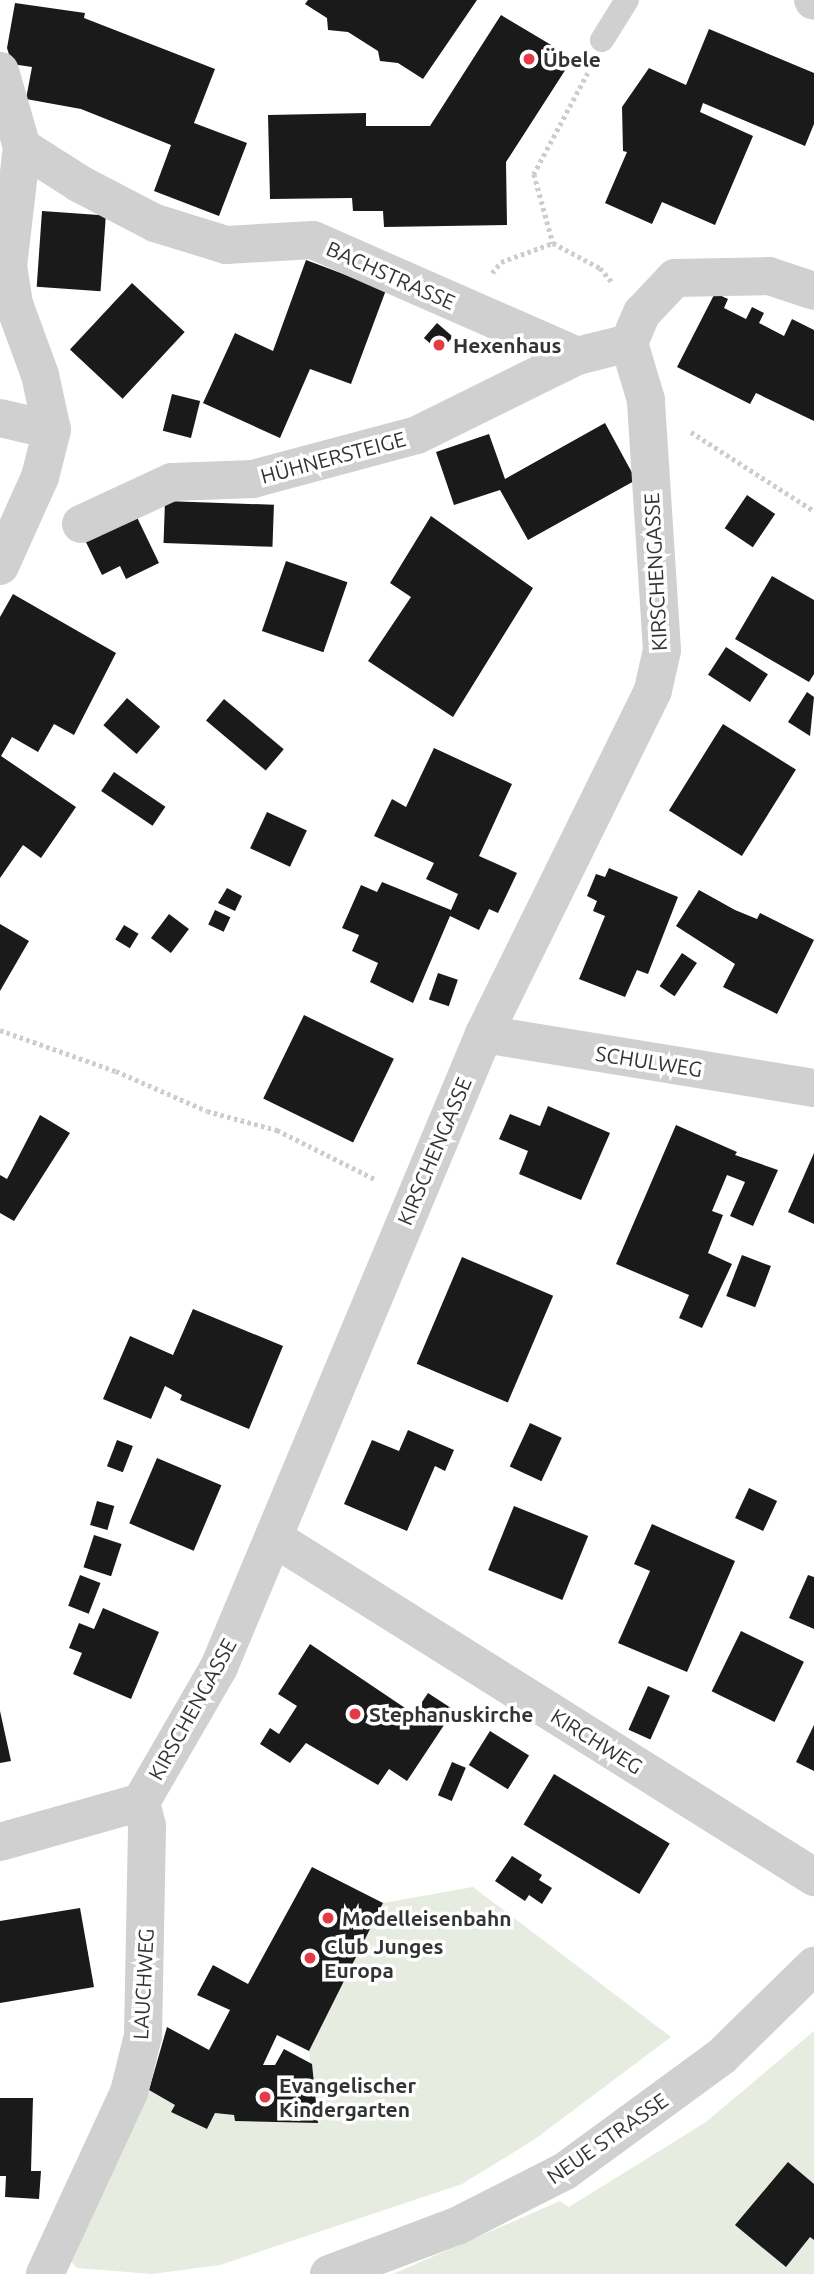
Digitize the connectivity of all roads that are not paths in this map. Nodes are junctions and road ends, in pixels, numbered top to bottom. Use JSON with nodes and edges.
{"nodes":[{"id":1,"x":627,"y":0,"type":"edge"},
{"id":2,"x":602,"y":40,"type":"road end"},
{"id":3,"x":0,"y":71,"type":"edge"},
{"id":4,"x":22,"y":146,"type":"junction"},
{"id":5,"x":814,"y":291,"type":"edge"},
{"id":6,"x":635,"y":328,"type":"junction"},
{"id":7,"x":577,"y":356,"type":"junction"},
{"id":8,"x":0,"y":418,"type":"edge"},
{"id":9,"x":51,"y":430,"type":"junction"},
{"id":10,"x":80,"y":524,"type":"dead end"},
{"id":11,"x":0,"y":566,"type":"edge"},
{"id":12,"x":484,"y":1034,"type":"junction"},
{"id":13,"x":814,"y":1088,"type":"edge"},
{"id":14,"x":274,"y":1538,"type":"junction"},
{"id":15,"x":141,"y":1802,"type":"junction"},
{"id":16,"x":0,"y":1842,"type":"edge"},
{"id":17,"x":814,"y":1877,"type":"edge"},
{"id":18,"x":814,"y":1966,"type":"edge"},
{"id":19,"x":45,"y":2274,"type":"edge"},
{"id":20,"x":329,"y":2274,"type":"edge"}],
"edges":[{"from":1,"to":2,"type":"lane"},
{"from":3,"to":4,"type":"street"},
{"from":4,"to":7,"type":"street","name":"BACHSTRASSE"},
{"from":4,"to":9,"type":"street"},
{"from":5,"to":6,"type":"street"},
{"from":6,"to":7,"type":"street"},
{"from":6,"to":12,"type":"street","name":"KIRSCHENGASSE"},
{"from":7,"to":10,"type":"street","name":"HÜHNERSTEIGE"},
{"from":8,"to":9,"type":"street"},
{"from":9,"to":11,"type":"street"},
{"from":12,"to":13,"type":"street","name":"SCHULWEG"},
{"from":12,"to":14,"type":"street","name":"KIRSCHENGASSE"},
{"from":14,"to":15,"type":"street","name":"KIRSCHENGASSE"},
{"from":14,"to":17,"type":"street","name":"KIRCHWEG"},
{"from":15,"to":16,"type":"street","name":"KIRSCHENGASSE"},
{"from":15,"to":19,"type":"street","name":"LAUCHWEG"},
{"from":18,"to":20,"type":"street","name":"NEUE STRASSE"}]}
